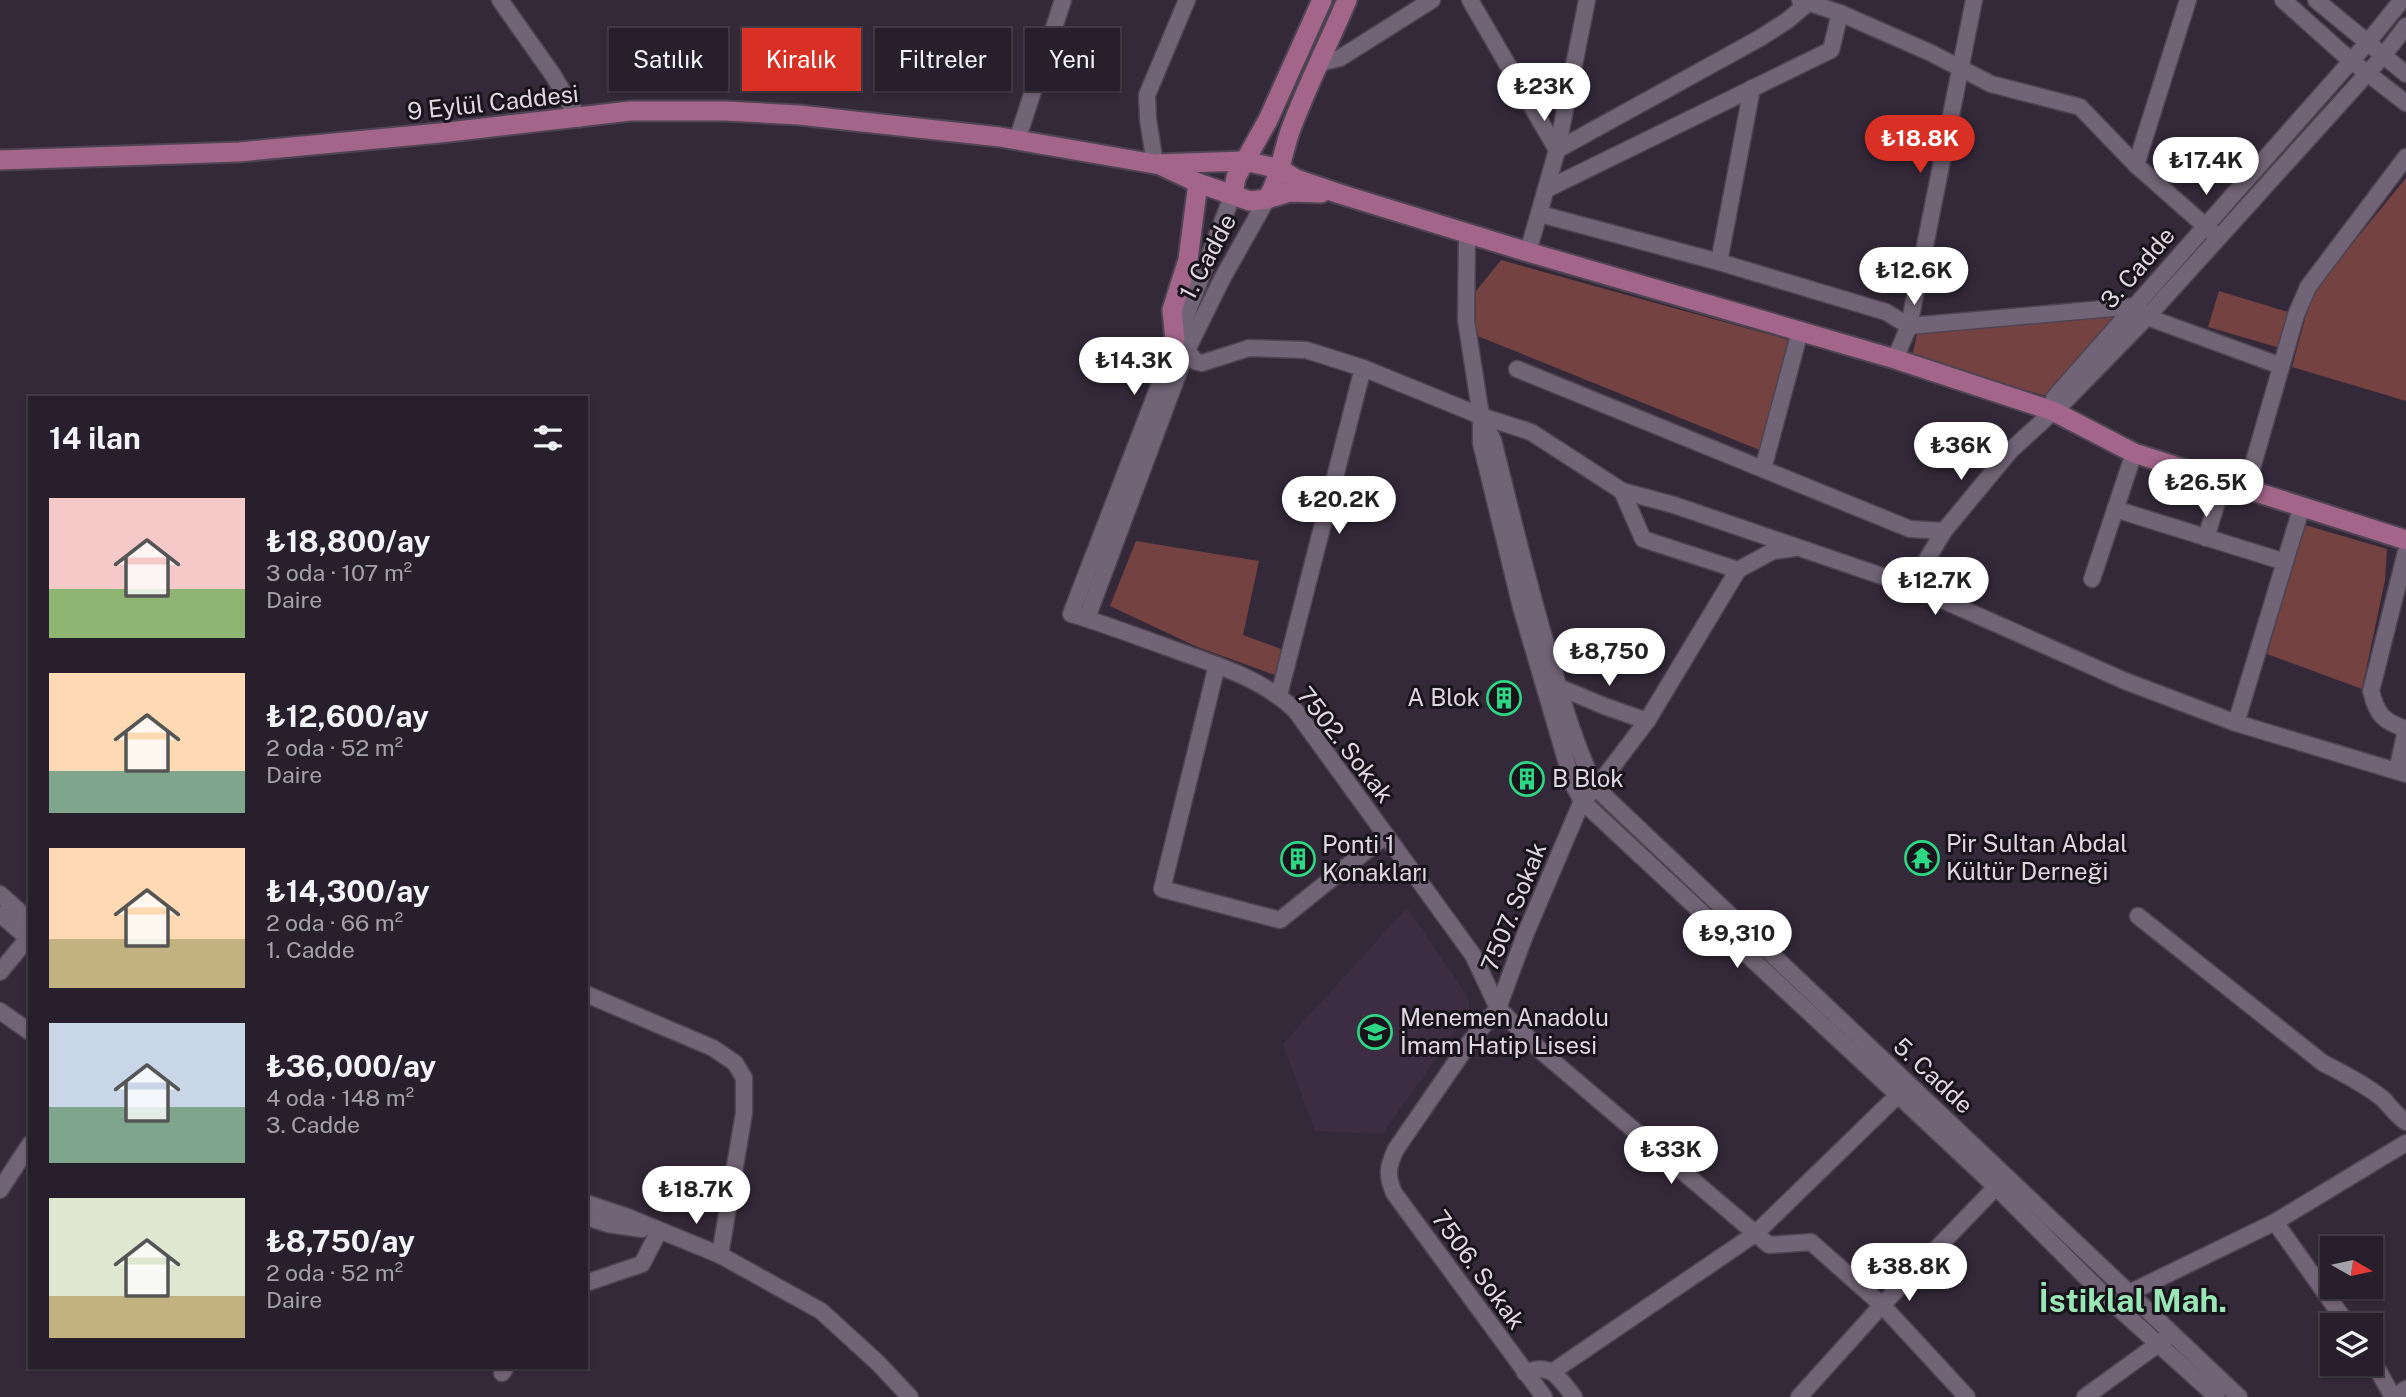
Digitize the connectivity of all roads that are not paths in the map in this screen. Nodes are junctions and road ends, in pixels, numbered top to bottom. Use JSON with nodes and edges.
{"nodes":[{"id":1,"x":500,"y":0,"type":"edge"},
{"id":2,"x":1062,"y":0,"type":"edge"},
{"id":3,"x":1186,"y":0,"type":"edge"},
{"id":4,"x":1322,"y":0,"type":"edge"},
{"id":5,"x":1347,"y":0,"type":"edge"},
{"id":6,"x":1432,"y":0,"type":"edge"},
{"id":7,"x":1470,"y":0,"type":"edge"},
{"id":8,"x":1587,"y":0,"type":"edge"},
{"id":9,"x":1975,"y":0,"type":"edge"},
{"id":10,"x":2188,"y":0,"type":"edge"},
{"id":11,"x":2283,"y":0,"type":"edge"},
{"id":12,"x":2316,"y":0,"type":"edge"},
{"id":13,"x":2402,"y":0,"type":"edge"},
{"id":14,"x":1804,"y":1,"type":"edge"},
{"id":15,"x":1840,"y":13,"type":"junction"},
{"id":16,"x":2406,"y":26,"type":"edge"},
{"id":17,"x":2368,"y":42,"type":"junction"},
{"id":18,"x":2383,"y":56,"type":"junction"},
{"id":19,"x":2351,"y":61,"type":"junction"},
{"id":20,"x":1320,"y":63,"type":"junction"},
{"id":21,"x":1960,"y":68,"type":"junction"},
{"id":22,"x":2366,"y":73,"type":"junction"},
{"id":23,"x":2406,"y":74,"type":"edge"},
{"id":24,"x":1752,"y":88,"type":"junction"},
{"id":25,"x":2406,"y":103,"type":"edge"},
{"id":26,"x":579,"y":119,"type":"junction"},
{"id":27,"x":1017,"y":139,"type":"junction"},
{"id":28,"x":1557,"y":150,"type":"junction"},
{"id":29,"x":2406,"y":157,"type":"edge"},
{"id":30,"x":0,"y":160,"type":"edge"},
{"id":31,"x":1245,"y":161,"type":"junction"},
{"id":32,"x":1155,"y":164,"type":"junction"},
{"id":33,"x":2136,"y":165,"type":"junction"},
{"id":34,"x":1280,"y":169,"type":"junction"},
{"id":35,"x":1198,"y":183,"type":"junction"},
{"id":36,"x":1547,"y":189,"type":"junction"},
{"id":37,"x":1233,"y":194,"type":"junction"},
{"id":38,"x":1340,"y":194,"type":"junction"},
{"id":39,"x":1267,"y":199,"type":"junction"},
{"id":40,"x":1539,"y":214,"type":"junction"},
{"id":41,"x":2205,"y":226,"type":"junction"},
{"id":42,"x":1467,"y":233,"type":"junction"},
{"id":43,"x":2218,"y":237,"type":"junction"},
{"id":44,"x":1528,"y":252,"type":"junction"},
{"id":45,"x":1719,"y":262,"type":"junction"},
{"id":46,"x":2142,"y":312,"type":"junction"},
{"id":47,"x":1909,"y":326,"type":"junction"},
{"id":48,"x":1800,"y":331,"type":"junction"},
{"id":49,"x":1181,"y":346,"type":"junction"},
{"id":50,"x":1895,"y":359,"type":"junction"},
{"id":51,"x":2281,"y":366,"type":"junction"},
{"id":52,"x":1363,"y":368,"type":"junction"},
{"id":53,"x":1517,"y":369,"type":"dead end"},
{"id":54,"x":2053,"y":411,"type":"junction"},
{"id":55,"x":1482,"y":416,"type":"junction"},
{"id":56,"x":2134,"y":453,"type":"junction"},
{"id":57,"x":1763,"y":469,"type":"junction"},
{"id":58,"x":2223,"y":482,"type":"junction"},
{"id":59,"x":2246,"y":489,"type":"junction"},
{"id":60,"x":1622,"y":491,"type":"junction"},
{"id":61,"x":2302,"y":506,"type":"junction"},
{"id":62,"x":2115,"y":509,"type":"junction"},
{"id":63,"x":1944,"y":531,"type":"junction"},
{"id":64,"x":2206,"y":538,"type":"junction"},
{"id":65,"x":2406,"y":540,"type":"edge"},
{"id":66,"x":1797,"y":548,"type":"junction"},
{"id":67,"x":2406,"y":552,"type":"edge"},
{"id":68,"x":2285,"y":562,"type":"junction"},
{"id":69,"x":1738,"y":570,"type":"junction"},
{"id":70,"x":2092,"y":579,"type":"dead end"},
{"id":71,"x":1911,"y":586,"type":"junction"},
{"id":72,"x":1079,"y":616,"type":"joint"},
{"id":73,"x":1217,"y":665,"type":"junction"},
{"id":74,"x":1559,"y":687,"type":"junction"},
{"id":75,"x":1279,"y":695,"type":"junction"},
{"id":76,"x":1647,"y":721,"type":"junction"},
{"id":77,"x":2236,"y":723,"type":"junction"},
{"id":78,"x":2406,"y":730,"type":"edge"},
{"id":79,"x":2402,"y":773,"type":"edge"},
{"id":80,"x":1596,"y":788,"type":"junction"},
{"id":81,"x":1582,"y":802,"type":"junction"},
{"id":82,"x":1386,"y":835,"type":"junction"},
{"id":83,"x":0,"y":894,"type":"edge"},
{"id":84,"x":0,"y":914,"type":"edge"},
{"id":85,"x":2138,"y":916,"type":"dead end"},
{"id":86,"x":28,"y":919,"type":"edge"},
{"id":87,"x":28,"y":938,"type":"edge"},
{"id":88,"x":28,"y":940,"type":"edge"},
{"id":89,"x":0,"y":972,"type":"edge"},
{"id":90,"x":588,"y":995,"type":"edge"},
{"id":91,"x":1498,"y":1009,"type":"junction"},
{"id":92,"x":0,"y":1011,"type":"edge"},
{"id":93,"x":28,"y":1031,"type":"edge"},
{"id":94,"x":1898,"y":1095,"type":"junction"},
{"id":95,"x":2406,"y":1122,"type":"edge"},
{"id":96,"x":2406,"y":1143,"type":"edge"},
{"id":97,"x":28,"y":1147,"type":"edge"},
{"id":98,"x":1389,"y":1165,"type":"joint"},
{"id":99,"x":1996,"y":1187,"type":"junction"},
{"id":100,"x":0,"y":1189,"type":"edge"},
{"id":101,"x":588,"y":1204,"type":"edge"},
{"id":102,"x":588,"y":1218,"type":"edge"},
{"id":103,"x":2276,"y":1222,"type":"junction"},
{"id":104,"x":659,"y":1231,"type":"junction"},
{"id":105,"x":1755,"y":1234,"type":"junction"},
{"id":106,"x":720,"y":1255,"type":"junction"},
{"id":107,"x":588,"y":1282,"type":"edge"},
{"id":108,"x":2129,"y":1293,"type":"junction"},
{"id":109,"x":1882,"y":1305,"type":"junction"},
{"id":110,"x":2340,"y":1313,"type":"edge"},
{"id":111,"x":2172,"y":1333,"type":"junction"},
{"id":112,"x":2158,"y":1344,"type":"junction"},
{"id":113,"x":1552,"y":1372,"type":"junction"},
{"id":114,"x":1525,"y":1373,"type":"junction"},
{"id":115,"x":2381,"y":1376,"type":"edge"},
{"id":116,"x":2406,"y":1389,"type":"edge"},
{"id":117,"x":902,"y":1394,"type":"edge"},
{"id":118,"x":1544,"y":1397,"type":"edge"},
{"id":119,"x":1574,"y":1397,"type":"edge"},
{"id":120,"x":1798,"y":1397,"type":"edge"},
{"id":121,"x":1967,"y":1397,"type":"edge"},
{"id":122,"x":2085,"y":1397,"type":"edge"},
{"id":123,"x":2217,"y":1397,"type":"edge"},
{"id":124,"x":2239,"y":1397,"type":"edge"},
{"id":125,"x":2393,"y":1397,"type":"edge"}],
"edges":[{"from":1,"to":26,"type":"street"},
{"from":2,"to":27,"type":"street"},
{"from":3,"to":32,"type":"street"},
{"from":4,"to":31,"type":"main road","name":"1. Cadde"},
{"from":5,"to":20,"type":"main road","name":"1. Cadde"},
{"from":6,"to":20,"type":"street"},
{"from":7,"to":28,"type":"street"},
{"from":8,"to":28,"type":"street"},
{"from":9,"to":21,"type":"street"},
{"from":10,"to":33,"type":"street"},
{"from":11,"to":19,"type":"street"},
{"from":12,"to":17,"type":"street"},
{"from":13,"to":17,"type":"street","name":"3. Cadde"},
{"from":14,"to":15,"type":"street"},
{"from":14,"to":28,"type":"street"},
{"from":15,"to":21,"type":"street"},
{"from":15,"to":24,"type":"street"},
{"from":16,"to":18,"type":"street","name":"3. Cadde"},
{"from":17,"to":18,"type":"street"},
{"from":17,"to":19,"type":"street","name":"3. Cadde"},
{"from":18,"to":22,"type":"street","name":"3. Cadde"},
{"from":18,"to":23,"type":"street"},
{"from":19,"to":22,"type":"street"},
{"from":19,"to":41,"type":"street","name":"3. Cadde"},
{"from":20,"to":34,"type":"main road","name":"1. Cadde"},
{"from":21,"to":33,"type":"street"},
{"from":21,"to":47,"type":"street"},
{"from":22,"to":25,"type":"street"},
{"from":22,"to":43,"type":"street","name":"3. Cadde"},
{"from":24,"to":36,"type":"street"},
{"from":24,"to":45,"type":"street"},
{"from":26,"to":27,"type":"main road","name":"9 Eylül Caddesi"},
{"from":26,"to":30,"type":"main road","name":"9 Eylül Caddesi"},
{"from":27,"to":32,"type":"main road","name":"9 Eylül Caddesi"},
{"from":28,"to":36,"type":"street"},
{"from":29,"to":51,"type":"street"},
{"from":31,"to":32,"type":"main road","name":"9 Eylül Caddesi"},
{"from":31,"to":34,"type":"main road","name":"9 Eylül Caddesi"},
{"from":31,"to":37,"type":"main road","name":"1. Cadde"},
{"from":32,"to":35,"type":"main road","name":"9 Eylül Caddesi"},
{"from":33,"to":41,"type":"street"},
{"from":34,"to":38,"type":"main road","name":"9 Eylül Caddesi"},
{"from":34,"to":39,"type":"main road","name":"1. Cadde"},
{"from":35,"to":37,"type":"main road","name":"9 Eylül Caddesi"},
{"from":35,"to":49,"type":"main road"},
{"from":36,"to":40,"type":"street"},
{"from":37,"to":39,"type":"main road","name":"9 Eylül Caddesi"},
{"from":37,"to":49,"type":"street","name":"1. Cadde"},
{"from":38,"to":39,"type":"main road","name":"9 Eylül Caddesi"},
{"from":38,"to":42,"type":"main road","name":"9 Eylül Caddesi"},
{"from":39,"to":49,"type":"street","name":"1. Cadde"},
{"from":40,"to":44,"type":"street"},
{"from":40,"to":45,"type":"street"},
{"from":41,"to":43,"type":"street"},
{"from":41,"to":46,"type":"street","name":"3. Cadde"},
{"from":42,"to":44,"type":"main road","name":"9 Eylül Caddesi"},
{"from":42,"to":55,"type":"street"},
{"from":43,"to":46,"type":"street","name":"3. Cadde"},
{"from":44,"to":48,"type":"main road","name":"9 Eylül Caddesi"},
{"from":45,"to":47,"type":"street"},
{"from":46,"to":47,"type":"street"},
{"from":46,"to":51,"type":"street"},
{"from":46,"to":54,"type":"street","name":"3. Cadde"},
{"from":47,"to":50,"type":"street"},
{"from":48,"to":50,"type":"main road","name":"9 Eylül Caddesi"},
{"from":48,"to":57,"type":"street"},
{"from":49,"to":52,"type":"street"},
{"from":49,"to":72,"type":"street","name":"1. Cadde"},
{"from":50,"to":54,"type":"main road","name":"9 Eylül Caddesi"},
{"from":51,"to":59,"type":"street"},
{"from":52,"to":55,"type":"street"},
{"from":52,"to":75,"type":"street"},
{"from":53,"to":57,"type":"street"},
{"from":54,"to":56,"type":"main road","name":"9 Eylül Caddesi"},
{"from":54,"to":63,"type":"street","name":"3. Cadde"},
{"from":55,"to":60,"type":"street"},
{"from":55,"to":74,"type":"street"},
{"from":55,"to":81,"type":"street"},
{"from":56,"to":58,"type":"main road","name":"9 Eylül Caddesi"},
{"from":56,"to":62,"type":"street"},
{"from":57,"to":63,"type":"street"},
{"from":58,"to":59,"type":"main road","name":"9 Eylül Caddesi"},
{"from":58,"to":64,"type":"street"},
{"from":59,"to":61,"type":"main road","name":"9 Eylül Caddesi"},
{"from":60,"to":66,"type":"street"},
{"from":60,"to":69,"type":"street"},
{"from":61,"to":65,"type":"main road","name":"9 Eylül Caddesi"},
{"from":61,"to":68,"type":"street"},
{"from":62,"to":64,"type":"street"},
{"from":62,"to":70,"type":"street"},
{"from":63,"to":71,"type":"street","name":"3. Cadde"},
{"from":64,"to":68,"type":"street"},
{"from":66,"to":69,"type":"street"},
{"from":66,"to":71,"type":"street"},
{"from":67,"to":78,"type":"street"},
{"from":68,"to":77,"type":"street"},
{"from":69,"to":76,"type":"street"},
{"from":71,"to":77,"type":"street"},
{"from":72,"to":73,"type":"street","name":"7502. Sokak"},
{"from":73,"to":75,"type":"street","name":"7502. Sokak"},
{"from":73,"to":82,"type":"street"},
{"from":74,"to":76,"type":"street"},
{"from":74,"to":80,"type":"street"},
{"from":75,"to":82,"type":"street","name":"7502. Sokak"},
{"from":76,"to":80,"type":"street"},
{"from":77,"to":79,"type":"street"},
{"from":78,"to":79,"type":"street"},
{"from":80,"to":81,"type":"street"},
{"from":80,"to":108,"type":"street","name":"5. Cadde"},
{"from":81,"to":91,"type":"street","name":"7507. Sokak"},
{"from":81,"to":94,"type":"street"},
{"from":82,"to":91,"type":"street","name":"7502. Sokak"},
{"from":83,"to":86,"type":"street"},
{"from":84,"to":87,"type":"street"},
{"from":85,"to":95,"type":"street"},
{"from":88,"to":89,"type":"street"},
{"from":90,"to":106,"type":"street"},
{"from":91,"to":98,"type":"street","name":"7507. Sokak"},
{"from":91,"to":105,"type":"street"},
{"from":92,"to":93,"type":"street"},
{"from":94,"to":99,"type":"street"},
{"from":94,"to":105,"type":"street"},
{"from":96,"to":103,"type":"street"},
{"from":97,"to":100,"type":"street"},
{"from":98,"to":114,"type":"street","name":"7506. Sokak"},
{"from":99,"to":109,"type":"street"},
{"from":99,"to":112,"type":"street"},
{"from":101,"to":104,"type":"street"},
{"from":102,"to":104,"type":"street"},
{"from":103,"to":108,"type":"street"},
{"from":103,"to":110,"type":"street"},
{"from":104,"to":106,"type":"street"},
{"from":104,"to":107,"type":"street"},
{"from":105,"to":109,"type":"street"},
{"from":105,"to":113,"type":"street"},
{"from":106,"to":117,"type":"street"},
{"from":108,"to":111,"type":"street","name":"5. Cadde"},
{"from":109,"to":120,"type":"street"},
{"from":109,"to":121,"type":"street"},
{"from":111,"to":112,"type":"street"},
{"from":111,"to":124,"type":"street","name":"5. Cadde"},
{"from":112,"to":122,"type":"street"},
{"from":112,"to":123,"type":"street"},
{"from":113,"to":114,"type":"street"},
{"from":113,"to":119,"type":"street"},
{"from":114,"to":118,"type":"street","name":"7506. Sokak"},
{"from":115,"to":125,"type":"street"},
{"from":116,"to":125,"type":"street"}]}
